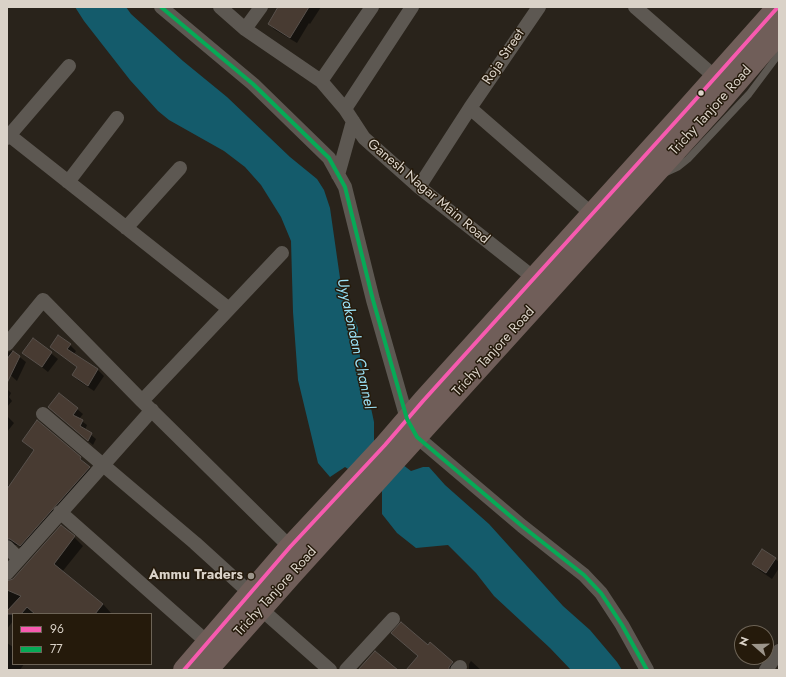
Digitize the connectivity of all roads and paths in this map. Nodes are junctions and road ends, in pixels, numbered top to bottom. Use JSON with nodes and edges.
{"nodes":[{"id":1,"x":161,"y":7,"type":"edge"},
{"id":2,"x":220,"y":7,"type":"edge"},
{"id":3,"x":261,"y":7,"type":"edge"},
{"id":4,"x":372,"y":7,"type":"edge"},
{"id":5,"x":412,"y":7,"type":"edge"},
{"id":6,"x":539,"y":7,"type":"edge"},
{"id":7,"x":635,"y":7,"type":"edge"},
{"id":8,"x":778,"y":7,"type":"edge"},
{"id":9,"x":246,"y":29,"type":"junction"},
{"id":10,"x":779,"y":33,"type":"edge"},
{"id":11,"x":779,"y":54,"type":"edge"},
{"id":12,"x":69,"y":66,"type":"dead end"},
{"id":13,"x":715,"y":77,"type":"junction"},
{"id":14,"x":321,"y":81,"type":"junction"},
{"id":15,"x":470,"y":108,"type":"junction"},
{"id":16,"x":345,"y":109,"type":"junction"},
{"id":17,"x":117,"y":118,"type":"dead end"},
{"id":18,"x":353,"y":121,"type":"junction"},
{"id":19,"x":8,"y":137,"type":"edge"},
{"id":20,"x":180,"y":168,"type":"dead end"},
{"id":21,"x":338,"y":175,"type":"junction"},
{"id":22,"x":649,"y":180,"type":"junction"},
{"id":23,"x":68,"y":182,"type":"junction"},
{"id":24,"x":419,"y":187,"type":"junction"},
{"id":25,"x":592,"y":214,"type":"junction"},
{"id":26,"x":126,"y":228,"type":"junction"},
{"id":27,"x":282,"y":253,"type":"dead end"},
{"id":28,"x":534,"y":278,"type":"junction"},
{"id":29,"x":229,"y":309,"type":"junction"},
{"id":30,"x":7,"y":344,"type":"edge"},
{"id":31,"x":147,"y":406,"type":"junction"},
{"id":32,"x":43,"y":414,"type":"dead end"},
{"id":33,"x":412,"y":428,"type":"junction"},
{"id":34,"x":102,"y":464,"type":"junction"},
{"id":35,"x":356,"y":489,"type":"junction"},
{"id":36,"x":60,"y":512,"type":"junction"},
{"id":37,"x":7,"y":547,"type":"edge"},
{"id":38,"x":290,"y":547,"type":"junction"},
{"id":39,"x":20,"y":559,"type":"junction"},
{"id":40,"x":7,"y":573,"type":"edge"},
{"id":41,"x":256,"y":601,"type":"junction"},
{"id":42,"x":393,"y":619,"type":"dead end"},
{"id":43,"x":207,"y":642,"type":"junction"},
{"id":44,"x":779,"y":650,"type":"edge"},
{"id":45,"x":184,"y":670,"type":"edge"},
{"id":46,"x":207,"y":670,"type":"edge"},
{"id":47,"x":330,"y":670,"type":"edge"},
{"id":48,"x":346,"y":670,"type":"edge"},
{"id":49,"x":647,"y":670,"type":"edge"},
{"id":50,"x":766,"y":670,"type":"edge"}],
"edges":[{"from":1,"to":21,"type":"street"},
{"from":2,"to":9,"type":"street","name":"Ganesh Nagar Main Road"},
{"from":3,"to":9,"type":"street"},
{"from":4,"to":14,"type":"street"},
{"from":5,"to":16,"type":"street"},
{"from":6,"to":15,"type":"street","name":"Roja Street"},
{"from":7,"to":13,"type":"street"},
{"from":8,"to":13,"type":"highway","name":"Trichy Tanjore Road"},
{"from":9,"to":14,"type":"street","name":"Ganesh Nagar Main Road"},
{"from":10,"to":22,"type":"highway","name":"Trichy Tanjore Road"},
{"from":11,"to":22,"type":"lane"},
{"from":12,"to":19,"type":"street"},
{"from":13,"to":25,"type":"highway","name":"Trichy Tanjore Road"},
{"from":14,"to":16,"type":"street","name":"Ganesh Nagar Main Road"},
{"from":15,"to":24,"type":"street","name":"Roja Street"},
{"from":15,"to":25,"type":"street"},
{"from":16,"to":18,"type":"street","name":"Ganesh Nagar Main Road"},
{"from":17,"to":23,"type":"street"},
{"from":18,"to":21,"type":"street"},
{"from":18,"to":24,"type":"street","name":"Ganesh Nagar Main Road"},
{"from":19,"to":23,"type":"street"},
{"from":20,"to":26,"type":"street"},
{"from":21,"to":33,"type":"street"},
{"from":22,"to":33,"type":"highway","name":"Trichy Tanjore Road"},
{"from":23,"to":26,"type":"street"},
{"from":24,"to":28,"type":"street","name":"Ganesh Nagar Main Road"},
{"from":25,"to":28,"type":"highway","name":"Trichy Tanjore Road"},
{"from":26,"to":29,"type":"street"},
{"from":27,"to":29,"type":"street"},
{"from":28,"to":33,"type":"highway","name":"Trichy Tanjore Road"},
{"from":29,"to":31,"type":"street"},
{"from":30,"to":31,"type":"street"},
{"from":31,"to":34,"type":"street"},
{"from":31,"to":38,"type":"street"},
{"from":32,"to":34,"type":"street"},
{"from":33,"to":35,"type":"highway","name":"Trichy Tanjore Road"},
{"from":33,"to":49,"type":"street"},
{"from":34,"to":36,"type":"street"},
{"from":34,"to":41,"type":"street"},
{"from":35,"to":38,"type":"highway","name":"Trichy Tanjore Road"},
{"from":35,"to":41,"type":"highway","name":"Trichy Tanjore Road"},
{"from":36,"to":39,"type":"street"},
{"from":36,"to":43,"type":"street"},
{"from":37,"to":39,"type":"street"},
{"from":38,"to":41,"type":"highway","name":"Trichy Tanjore Road"},
{"from":39,"to":40,"type":"street"},
{"from":41,"to":43,"type":"highway","name":"Trichy Tanjore Road"},
{"from":41,"to":46,"type":"highway","name":"Trichy Tanjore Road"},
{"from":41,"to":47,"type":"street"},
{"from":42,"to":48,"type":"street"},
{"from":43,"to":45,"type":"highway","name":"Trichy Tanjore Road"},
{"from":44,"to":50,"type":"street"}]}
